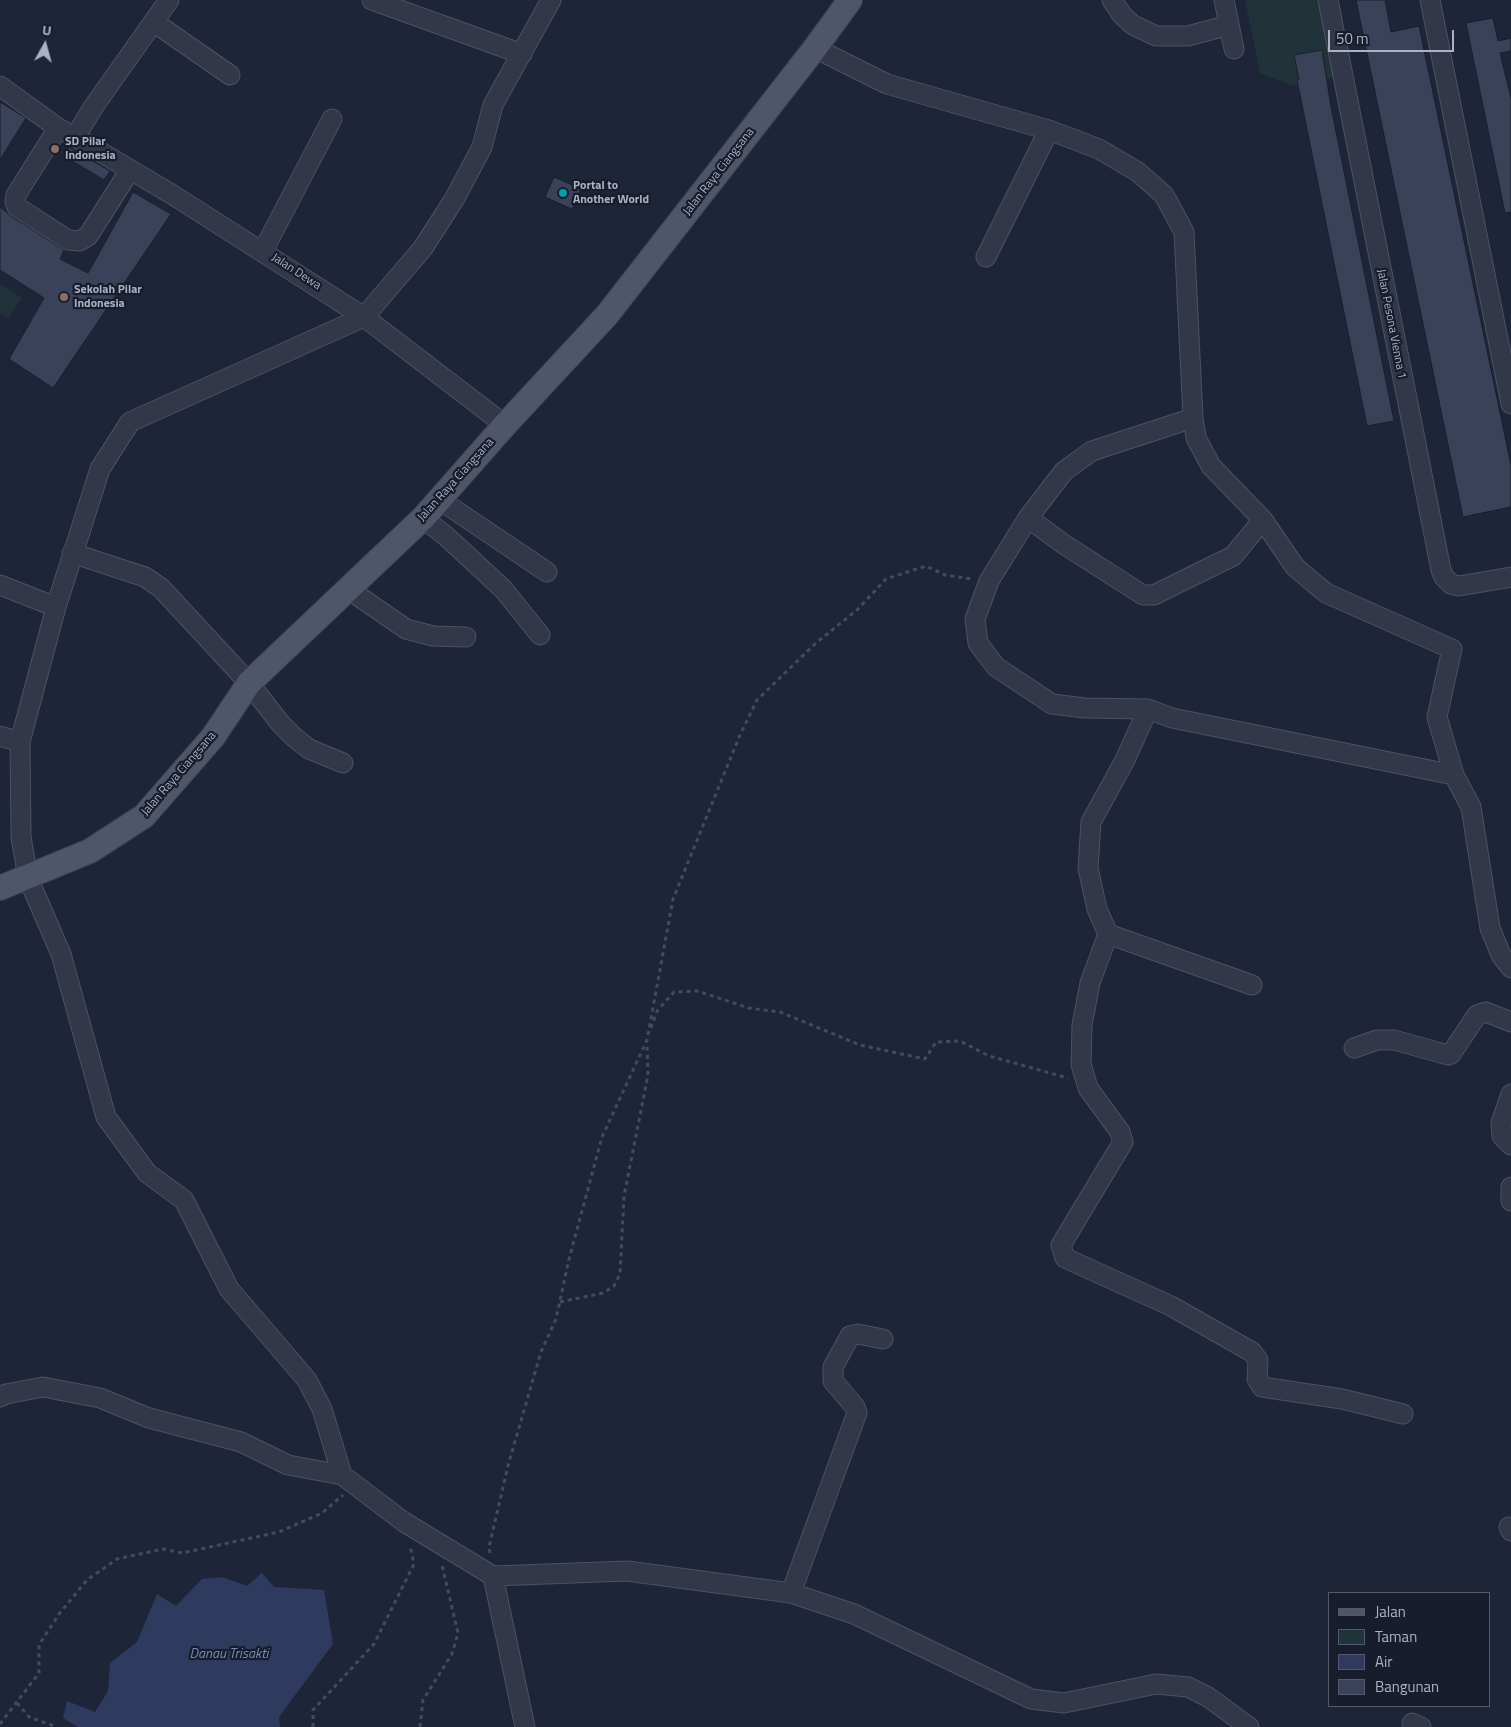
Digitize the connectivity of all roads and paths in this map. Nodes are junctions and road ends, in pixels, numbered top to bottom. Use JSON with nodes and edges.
{"nodes":[{"id":1,"x":169,"y":0,"type":"edge"},
{"id":2,"x":372,"y":0,"type":"edge"},
{"id":3,"x":551,"y":0,"type":"edge"},
{"id":4,"x":850,"y":0,"type":"edge"},
{"id":5,"x":1112,"y":0,"type":"edge"},
{"id":6,"x":1224,"y":0,"type":"edge"},
{"id":7,"x":1328,"y":0,"type":"edge"},
{"id":8,"x":1430,"y":0,"type":"edge"},
{"id":9,"x":154,"y":23,"type":"junction"},
{"id":10,"x":1229,"y":25,"type":"junction"},
{"id":11,"x":815,"y":48,"type":"junction"},
{"id":12,"x":1234,"y":49,"type":"dead end"},
{"id":13,"x":522,"y":54,"type":"junction"},
{"id":14,"x":230,"y":75,"type":"dead end"},
{"id":15,"x":0,"y":86,"type":"edge"},
{"id":16,"x":332,"y":119,"type":"dead end"},
{"id":17,"x":58,"y":128,"type":"junction"},
{"id":18,"x":1049,"y":130,"type":"junction"},
{"id":19,"x":75,"y":137,"type":"junction"},
{"id":20,"x":130,"y":170,"type":"junction"},
{"id":21,"x":263,"y":251,"type":"junction"},
{"id":22,"x":986,"y":258,"type":"dead end"},
{"id":23,"x":364,"y":317,"type":"junction"},
{"id":24,"x":1511,"y":404,"type":"edge"},
{"id":25,"x":1192,"y":418,"type":"junction"},
{"id":26,"x":505,"y":425,"type":"junction"},
{"id":27,"x":440,"y":500,"type":"junction"},
{"id":28,"x":423,"y":518,"type":"junction"},
{"id":29,"x":1028,"y":518,"type":"junction"},
{"id":30,"x":1262,"y":520,"type":"junction"},
{"id":31,"x":72,"y":553,"type":"junction"},
{"id":32,"x":547,"y":572,"type":"dead end"},
{"id":33,"x":1511,"y":577,"type":"edge"},
{"id":34,"x":989,"y":581,"type":"junction"},
{"id":35,"x":0,"y":585,"type":"edge"},
{"id":36,"x":348,"y":589,"type":"junction"},
{"id":37,"x":56,"y":607,"type":"junction"},
{"id":38,"x":540,"y":635,"type":"dead end"},
{"id":39,"x":466,"y":637,"type":"dead end"},
{"id":40,"x":249,"y":683,"type":"junction"},
{"id":41,"x":1148,"y":709,"type":"junction"},
{"id":42,"x":0,"y":736,"type":"edge"},
{"id":43,"x":20,"y":742,"type":"junction"},
{"id":44,"x":343,"y":763,"type":"dead end"},
{"id":45,"x":1454,"y":775,"type":"junction"},
{"id":46,"x":28,"y":878,"type":"junction"},
{"id":47,"x":0,"y":888,"type":"edge"},
{"id":48,"x":1108,"y":934,"type":"junction"},
{"id":49,"x":1511,"y":968,"type":"edge"},
{"id":50,"x":1252,"y":986,"type":"dead end"},
{"id":51,"x":1511,"y":1022,"type":"edge"},
{"id":52,"x":647,"y":1040,"type":"junction"},
{"id":53,"x":1354,"y":1048,"type":"dead end"},
{"id":54,"x":1086,"y":1084,"type":"junction"},
{"id":55,"x":1511,"y":1094,"type":"edge"},
{"id":56,"x":1511,"y":1144,"type":"edge"},
{"id":57,"x":1511,"y":1187,"type":"edge"},
{"id":58,"x":1511,"y":1200,"type":"edge"},
{"id":59,"x":560,"y":1302,"type":"junction"},
{"id":60,"x":883,"y":1339,"type":"dead end"},
{"id":61,"x":0,"y":1397,"type":"edge"},
{"id":62,"x":1403,"y":1414,"type":"dead end"},
{"id":63,"x":342,"y":1475,"type":"junction"},
{"id":64,"x":366,"y":1491,"type":"junction"},
{"id":65,"x":404,"y":1522,"type":"junction"},
{"id":66,"x":469,"y":1562,"type":"junction"},
{"id":67,"x":493,"y":1576,"type":"junction"},
{"id":68,"x":791,"y":1593,"type":"junction"},
{"id":69,"x":17,"y":1703,"type":"junction"},
{"id":70,"x":0,"y":1724,"type":"edge"},
{"id":71,"x":58,"y":1727,"type":"edge"},
{"id":72,"x":313,"y":1727,"type":"edge"},
{"id":73,"x":420,"y":1727,"type":"edge"},
{"id":74,"x":525,"y":1727,"type":"edge"},
{"id":75,"x":1249,"y":1727,"type":"edge"}],
"edges":[{"from":1,"to":9,"type":"street"},
{"from":2,"to":13,"type":"street"},
{"from":3,"to":13,"type":"street"},
{"from":4,"to":11,"type":"main road","name":"Jalan Raya Ciangsana"},
{"from":5,"to":10,"type":"street"},
{"from":6,"to":10,"type":"street"},
{"from":7,"to":33,"type":"street","name":"Jalan Pesona Vienna 1"},
{"from":8,"to":24,"type":"street"},
{"from":9,"to":14,"type":"street"},
{"from":9,"to":19,"type":"street"},
{"from":10,"to":12,"type":"street"},
{"from":11,"to":18,"type":"street"},
{"from":11,"to":26,"type":"main road","name":"Jalan Raya Ciangsana"},
{"from":13,"to":23,"type":"street"},
{"from":15,"to":17,"type":"street","name":"Jalan Dewa"},
{"from":16,"to":21,"type":"street"},
{"from":17,"to":19,"type":"street","name":"Jalan Dewa"},
{"from":17,"to":20,"type":"street"},
{"from":18,"to":22,"type":"street"},
{"from":18,"to":25,"type":"street"},
{"from":19,"to":20,"type":"street","name":"Jalan Dewa"},
{"from":20,"to":21,"type":"street","name":"Jalan Dewa"},
{"from":21,"to":23,"type":"street","name":"Jalan Dewa"},
{"from":23,"to":26,"type":"street","name":"Jalan Dewa"},
{"from":23,"to":31,"type":"street"},
{"from":25,"to":29,"type":"street"},
{"from":25,"to":30,"type":"street"},
{"from":26,"to":27,"type":"main road","name":"Jalan Raya Ciangsana"},
{"from":27,"to":28,"type":"main road","name":"Jalan Raya Ciangsana"},
{"from":27,"to":32,"type":"street"},
{"from":28,"to":36,"type":"main road","name":"Jalan Raya Ciangsana"},
{"from":28,"to":38,"type":"street"},
{"from":29,"to":30,"type":"street"},
{"from":29,"to":34,"type":"street"},
{"from":30,"to":45,"type":"street"},
{"from":31,"to":37,"type":"street"},
{"from":31,"to":40,"type":"street"},
{"from":34,"to":41,"type":"street"},
{"from":34,"to":52,"type":"path"},
{"from":35,"to":37,"type":"street"},
{"from":36,"to":39,"type":"street"},
{"from":36,"to":40,"type":"main road","name":"Jalan Raya Ciangsana"},
{"from":37,"to":43,"type":"street"},
{"from":40,"to":44,"type":"street"},
{"from":40,"to":46,"type":"main road","name":"Jalan Raya Ciangsana"},
{"from":41,"to":45,"type":"street"},
{"from":41,"to":48,"type":"street"},
{"from":42,"to":43,"type":"street"},
{"from":43,"to":46,"type":"street"},
{"from":45,"to":49,"type":"street"},
{"from":46,"to":47,"type":"main road","name":"Jalan Raya Ciangsana"},
{"from":46,"to":63,"type":"street"},
{"from":48,"to":50,"type":"street"},
{"from":48,"to":54,"type":"street"},
{"from":51,"to":53,"type":"street"},
{"from":52,"to":54,"type":"path"},
{"from":52,"to":59,"type":"path"},
{"from":52,"to":59,"type":"path"},
{"from":54,"to":62,"type":"street"},
{"from":55,"to":56,"type":"street"},
{"from":57,"to":58,"type":"street"},
{"from":59,"to":67,"type":"path"},
{"from":60,"to":68,"type":"street"},
{"from":61,"to":63,"type":"street"},
{"from":63,"to":64,"type":"street"},
{"from":64,"to":65,"type":"street"},
{"from":64,"to":69,"type":"path"},
{"from":65,"to":66,"type":"street"},
{"from":65,"to":72,"type":"path"},
{"from":66,"to":67,"type":"street"},
{"from":66,"to":73,"type":"path"},
{"from":67,"to":68,"type":"street"},
{"from":67,"to":74,"type":"street"},
{"from":68,"to":75,"type":"street"},
{"from":69,"to":70,"type":"path"},
{"from":69,"to":71,"type":"path"}]}
